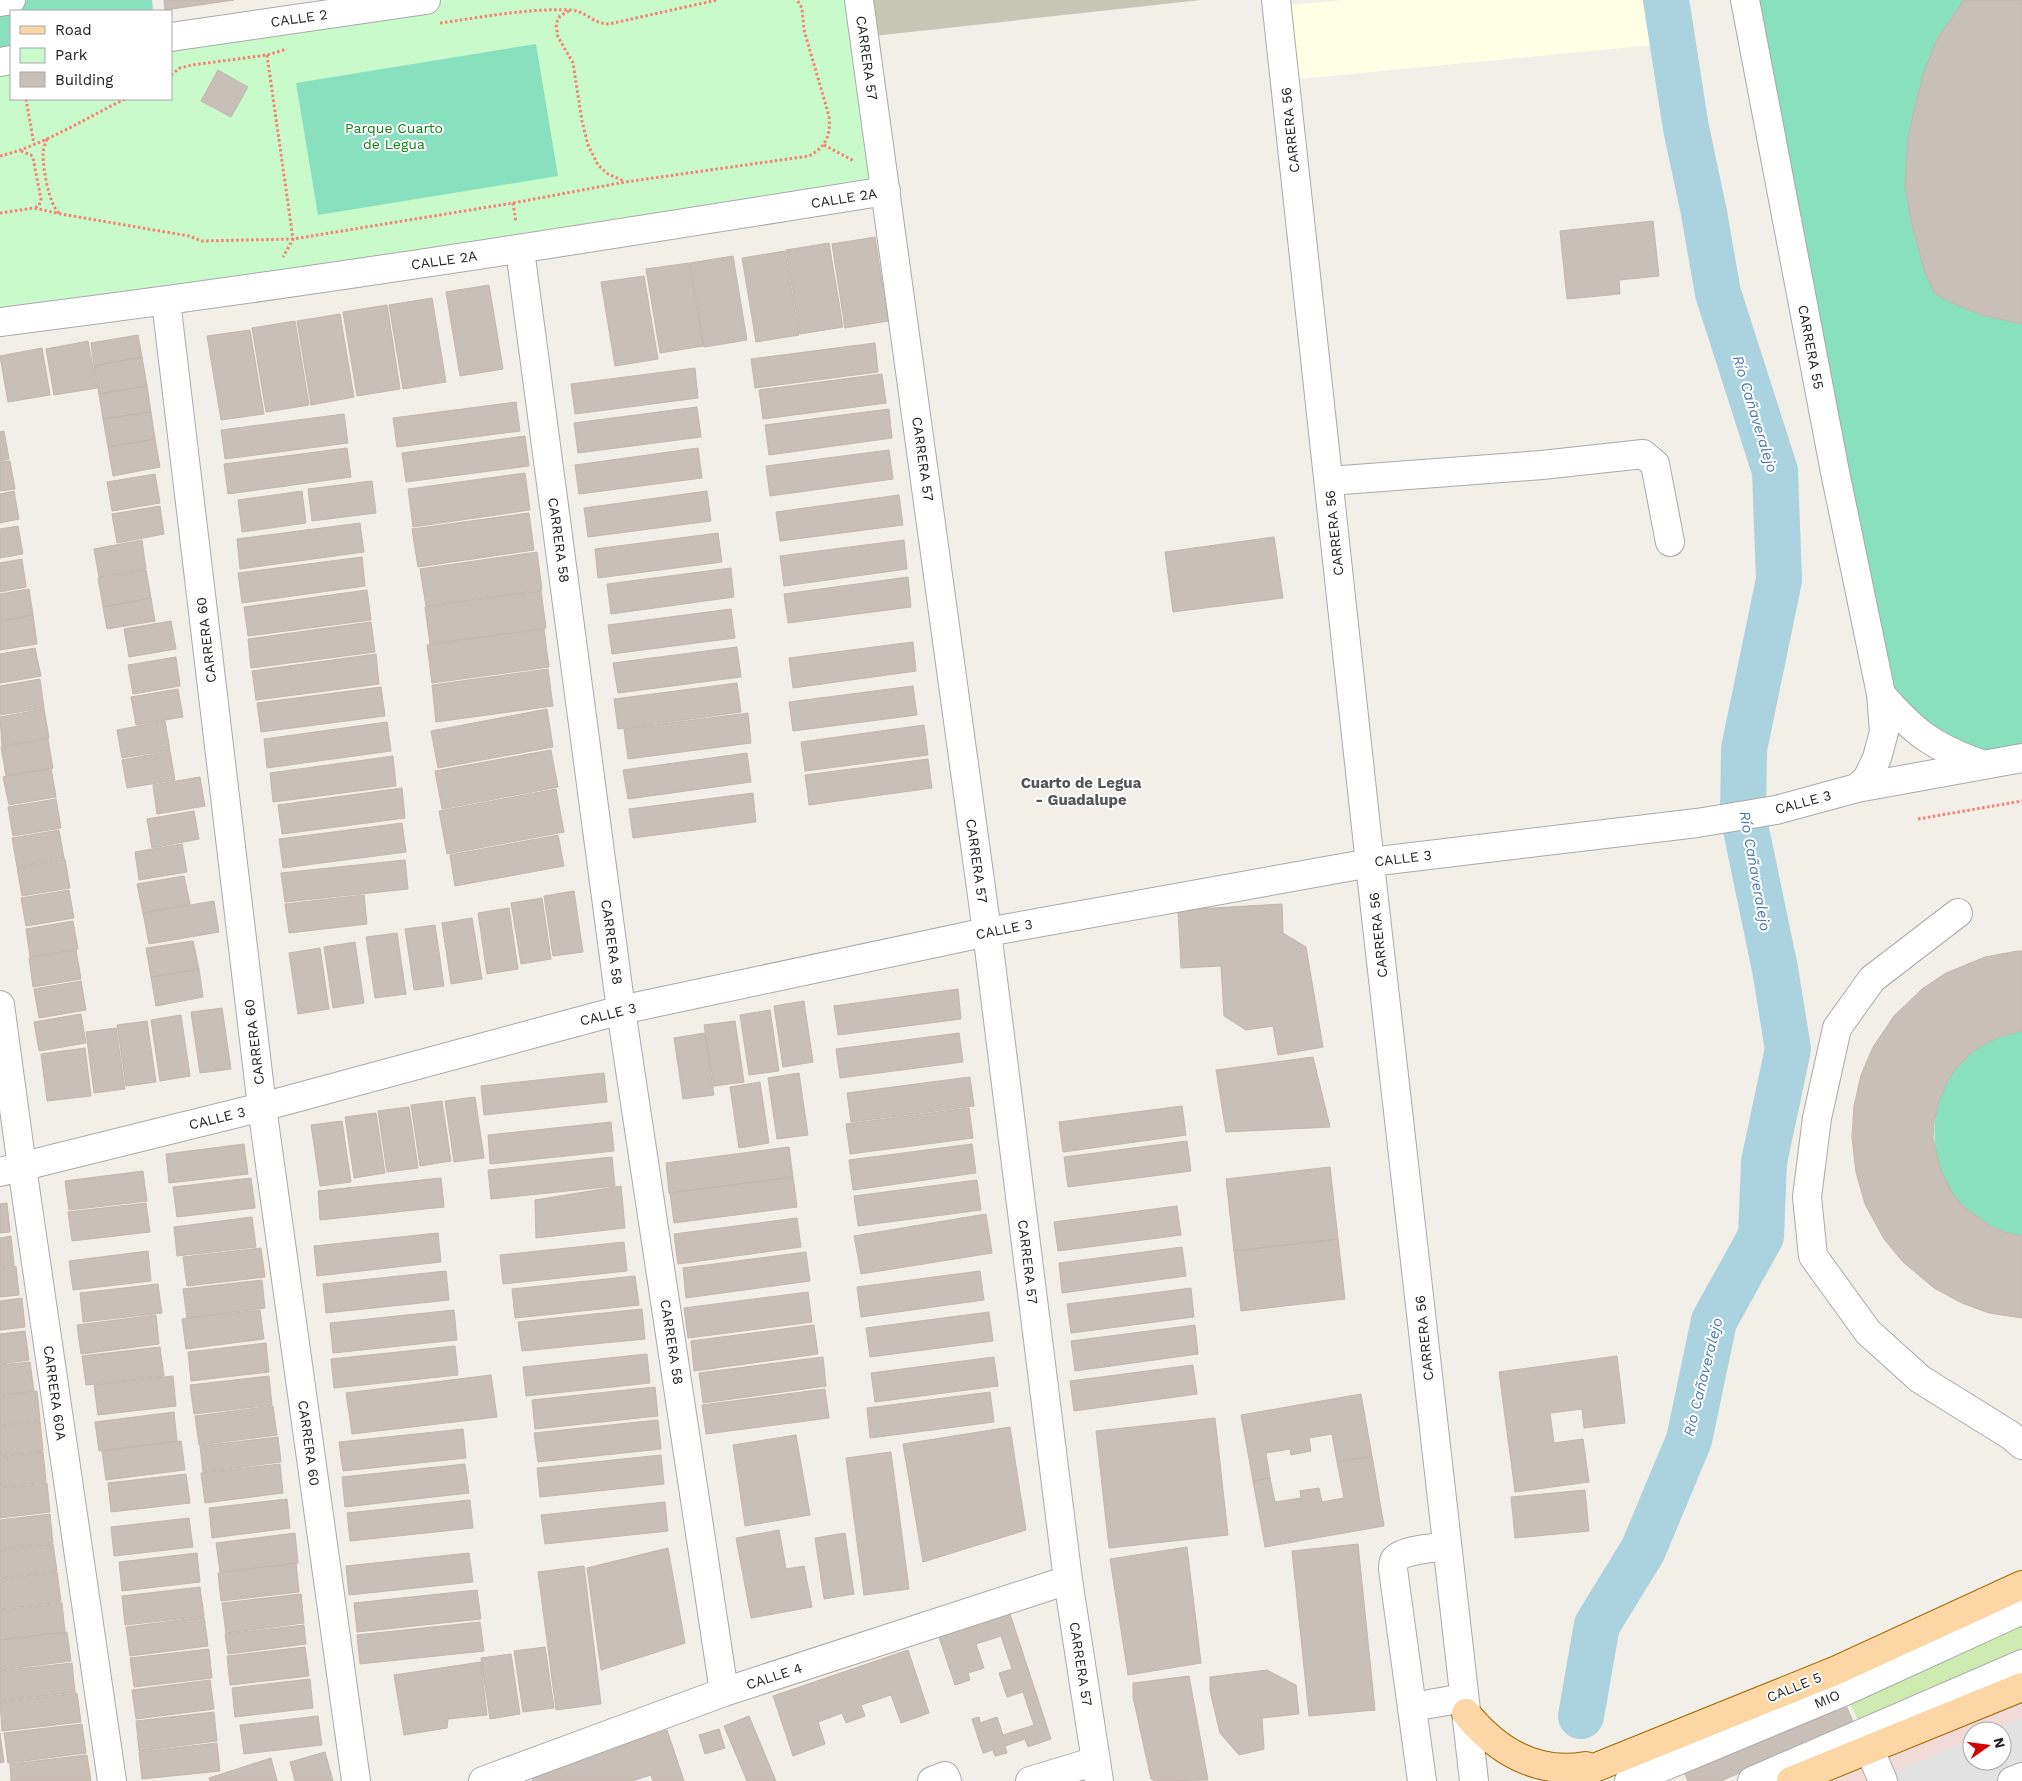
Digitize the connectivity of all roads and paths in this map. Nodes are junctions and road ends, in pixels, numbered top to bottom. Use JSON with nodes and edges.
{"nodes":[{"id":1,"x":11,"y":0,"type":"edge"},
{"id":2,"x":426,"y":0,"type":"edge"},
{"id":3,"x":717,"y":0,"type":"edge"},
{"id":4,"x":797,"y":0,"type":"edge"},
{"id":5,"x":859,"y":0,"type":"edge"},
{"id":6,"x":1276,"y":0,"type":"edge"},
{"id":7,"x":1745,"y":0,"type":"edge"},
{"id":8,"x":0,"y":2,"type":"edge"},
{"id":9,"x":278,"y":10,"type":"edge"},
{"id":10,"x":172,"y":37,"type":"edge"},
{"id":11,"x":26,"y":100,"type":"edge"},
{"id":12,"x":122,"y":100,"type":"edge"},
{"id":13,"x":47,"y":138,"type":"junction"},
{"id":14,"x":34,"y":144,"type":"junction"},
{"id":15,"x":21,"y":150,"type":"junction"},
{"id":16,"x":0,"y":156,"type":"edge"},
{"id":17,"x":625,"y":182,"type":"junction"},
{"id":18,"x":886,"y":191,"type":"junction"},
{"id":19,"x":34,"y":208,"type":"junction"},
{"id":20,"x":0,"y":213,"type":"edge"},
{"id":21,"x":61,"y":214,"type":"junction"},
{"id":22,"x":293,"y":240,"type":"junction"},
{"id":23,"x":520,"y":250,"type":"junction"},
{"id":24,"x":280,"y":262,"type":"dead end"},
{"id":25,"x":166,"y":301,"type":"junction"},
{"id":26,"x":0,"y":322,"type":"edge"},
{"id":27,"x":1329,"y":481,"type":"junction"},
{"id":28,"x":1670,"y":542,"type":"dead end"},
{"id":29,"x":1881,"y":694,"type":"junction"},
{"id":30,"x":2022,"y":758,"type":"edge"},
{"id":31,"x":1984,"y":765,"type":"junction"},
{"id":32,"x":1857,"y":788,"type":"junction"},
{"id":33,"x":2022,"y":801,"type":"edge"},
{"id":34,"x":1918,"y":819,"type":"dead end"},
{"id":35,"x":1371,"y":862,"type":"junction"},
{"id":36,"x":1958,"y":913,"type":"dead end"},
{"id":37,"x":987,"y":932,"type":"junction"},
{"id":38,"x":0,"y":1005,"type":"edge"},
{"id":39,"x":621,"y":1010,"type":"junction"},
{"id":40,"x":262,"y":1107,"type":"junction"},
{"id":41,"x":11,"y":1169,"type":"edge"},
{"id":42,"x":2022,"y":1445,"type":"edge"},
{"id":43,"x":1446,"y":1546,"type":"junction"},
{"id":44,"x":1068,"y":1580,"type":"junction"},
{"id":45,"x":2022,"y":1585,"type":"edge"},
{"id":46,"x":2022,"y":1610,"type":"edge"},
{"id":47,"x":2022,"y":1664,"type":"edge"},
{"id":48,"x":2022,"y":1687,"type":"edge"},
{"id":49,"x":724,"y":1692,"type":"junction"},
{"id":50,"x":1465,"y":1706,"type":"junction"},
{"id":51,"x":1412,"y":1707,"type":"junction"},
{"id":52,"x":1869,"y":1748,"type":"junction"},
{"id":53,"x":1604,"y":1762,"type":"junction"},
{"id":54,"x":1097,"y":1771,"type":"edge"},
{"id":55,"x":2022,"y":1777,"type":"edge"},
{"id":56,"x":112,"y":1781,"type":"edge"},
{"id":57,"x":356,"y":1781,"type":"edge"},
{"id":58,"x":483,"y":1781,"type":"edge"},
{"id":59,"x":932,"y":1781,"type":"edge"},
{"id":60,"x":947,"y":1781,"type":"edge"},
{"id":61,"x":1030,"y":1781,"type":"edge"},
{"id":62,"x":1422,"y":1781,"type":"edge"},
{"id":63,"x":1474,"y":1781,"type":"edge"},
{"id":64,"x":1562,"y":1781,"type":"edge"},
{"id":65,"x":1629,"y":1781,"type":"edge"},
{"id":66,"x":1752,"y":1781,"type":"edge"},
{"id":67,"x":1791,"y":1781,"type":"edge"},
{"id":68,"x":1883,"y":1781,"type":"edge"},
{"id":69,"x":2012,"y":1781,"type":"edge"}],
"edges":[{"from":1,"to":8,"type":"street"},
{"from":2,"to":9,"type":"street","name":"CALLE 2"},
{"from":3,"to":17,"type":"path"},
{"from":4,"to":17,"type":"path"},
{"from":5,"to":18,"type":"street","name":"CARRERA 57"},
{"from":6,"to":27,"type":"street","name":"CARRERA 56"},
{"from":7,"to":29,"type":"street","name":"CARRERA 55"},
{"from":9,"to":10,"type":"street","name":"CALLE 2"},
{"from":9,"to":22,"type":"path"},
{"from":11,"to":14,"type":"path"},
{"from":12,"to":13,"type":"path"},
{"from":13,"to":14,"type":"path"},
{"from":13,"to":21,"type":"path"},
{"from":14,"to":15,"type":"path"},
{"from":15,"to":16,"type":"path"},
{"from":15,"to":19,"type":"path"},
{"from":17,"to":22,"type":"path"},
{"from":18,"to":23,"type":"street","name":"CALLE 2A"},
{"from":18,"to":37,"type":"street","name":"CARRERA 57"},
{"from":19,"to":20,"type":"path"},
{"from":19,"to":21,"type":"path"},
{"from":21,"to":22,"type":"path"},
{"from":22,"to":24,"type":"path"},
{"from":23,"to":25,"type":"street","name":"CALLE 2A"},
{"from":23,"to":39,"type":"street","name":"CARRERA 58"},
{"from":25,"to":26,"type":"street","name":"CALLE 2A"},
{"from":25,"to":40,"type":"street","name":"CARRERA 60"},
{"from":27,"to":28,"type":"street"},
{"from":27,"to":35,"type":"street","name":"CARRERA 56"},
{"from":29,"to":31,"type":"street","name":"CARRERA 55"},
{"from":29,"to":32,"type":"street","name":"CARRERA 55"},
{"from":30,"to":31,"type":"street","name":"CALLE 3"},
{"from":31,"to":32,"type":"street","name":"CALLE 3"},
{"from":32,"to":35,"type":"street","name":"CALLE 3"},
{"from":33,"to":34,"type":"path"},
{"from":35,"to":37,"type":"street","name":"CALLE 3"},
{"from":35,"to":43,"type":"street","name":"CARRERA 56"},
{"from":36,"to":42,"type":"street"},
{"from":37,"to":39,"type":"street","name":"CALLE 3"},
{"from":37,"to":44,"type":"street","name":"CARRERA 57"},
{"from":38,"to":41,"type":"street","name":"CARRERA 60A"},
{"from":39,"to":40,"type":"street","name":"CALLE 3"},
{"from":39,"to":49,"type":"street","name":"CARRERA 58"},
{"from":40,"to":41,"type":"street","name":"CALLE 3"},
{"from":40,"to":57,"type":"street","name":"CARRERA 60"},
{"from":41,"to":56,"type":"street","name":"CARRERA 60A"},
{"from":43,"to":50,"type":"street","name":"CARRERA 56"},
{"from":43,"to":51,"type":"street"},
{"from":44,"to":49,"type":"street","name":"CALLE 4"},
{"from":44,"to":54,"type":"street","name":"CARRERA 57"},
{"from":45,"to":53,"type":"main road","name":"CALLE 5"},
{"from":46,"to":65,"type":"street","name":"MIO"},
{"from":47,"to":66,"type":"street"},
{"from":48,"to":52,"type":"main road"},
{"from":49,"to":58,"type":"street","name":"CALLE 4"},
{"from":50,"to":51,"type":"street"},
{"from":50,"to":53,"type":"main road"},
{"from":50,"to":63,"type":"street","name":"CARRERA 56"},
{"from":51,"to":62,"type":"street"},
{"from":52,"to":67,"type":"main road"},
{"from":52,"to":68,"type":"street"},
{"from":53,"to":64,"type":"main road","name":"CALLE 5"},
{"from":54,"to":61,"type":"street"},
{"from":55,"to":69,"type":"street"},
{"from":59,"to":60,"type":"street"}]}
